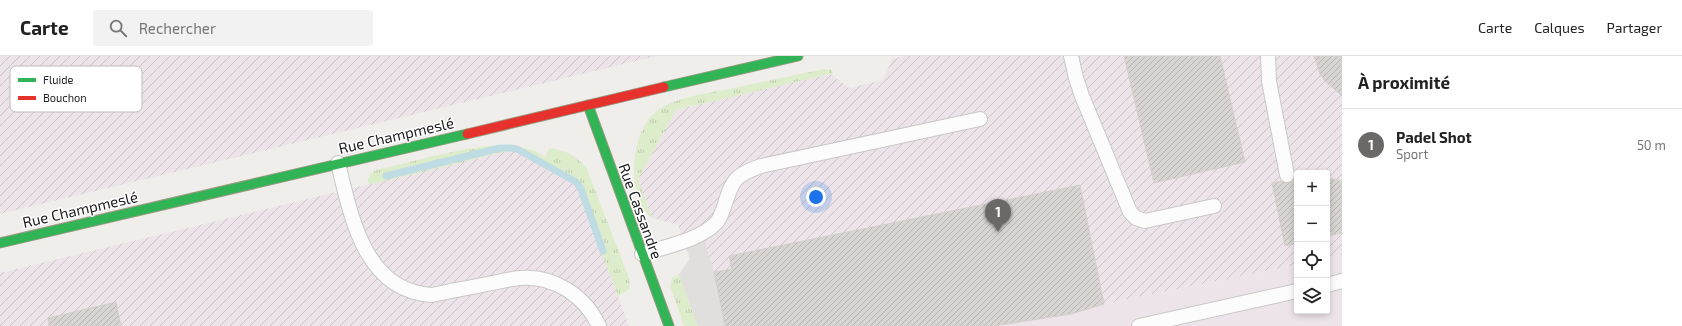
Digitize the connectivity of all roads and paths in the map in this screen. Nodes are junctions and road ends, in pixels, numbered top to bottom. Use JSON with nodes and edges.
{"nodes":[{"id":1,"x":798,"y":56,"type":"edge"},
{"id":2,"x":1071,"y":56,"type":"edge"},
{"id":3,"x":1268,"y":56,"type":"edge"},
{"id":4,"x":588,"y":105,"type":"junction"},
{"id":5,"x":980,"y":119,"type":"dead end"},
{"id":6,"x":338,"y":163,"type":"junction"},
{"id":7,"x":1287,"y":175,"type":"dead end"},
{"id":8,"x":1214,"y":206,"type":"dead end"},
{"id":9,"x":0,"y":243,"type":"edge"},
{"id":10,"x":642,"y":254,"type":"junction"},
{"id":11,"x":1342,"y":281,"type":"edge"},
{"id":12,"x":1330,"y":284,"type":"edge"},
{"id":13,"x":1294,"y":292,"type":"edge"},
{"id":14,"x":599,"y":326,"type":"edge"},
{"id":15,"x":669,"y":326,"type":"edge"},
{"id":16,"x":1139,"y":326,"type":"edge"}],
"edges":[{"from":1,"to":4,"type":"street","name":"Rue Champmeslé"},
{"from":2,"to":8,"type":"lane"},
{"from":3,"to":7,"type":"lane"},
{"from":4,"to":6,"type":"street","name":"Rue Champmeslé"},
{"from":4,"to":10,"type":"street","name":"Rue Cassandre"},
{"from":5,"to":10,"type":"lane"},
{"from":6,"to":9,"type":"street","name":"Rue Champmeslé"},
{"from":6,"to":14,"type":"lane"},
{"from":10,"to":15,"type":"street","name":"Rue Cassandre"},
{"from":11,"to":12,"type":"lane"},
{"from":13,"to":16,"type":"lane"}]}
